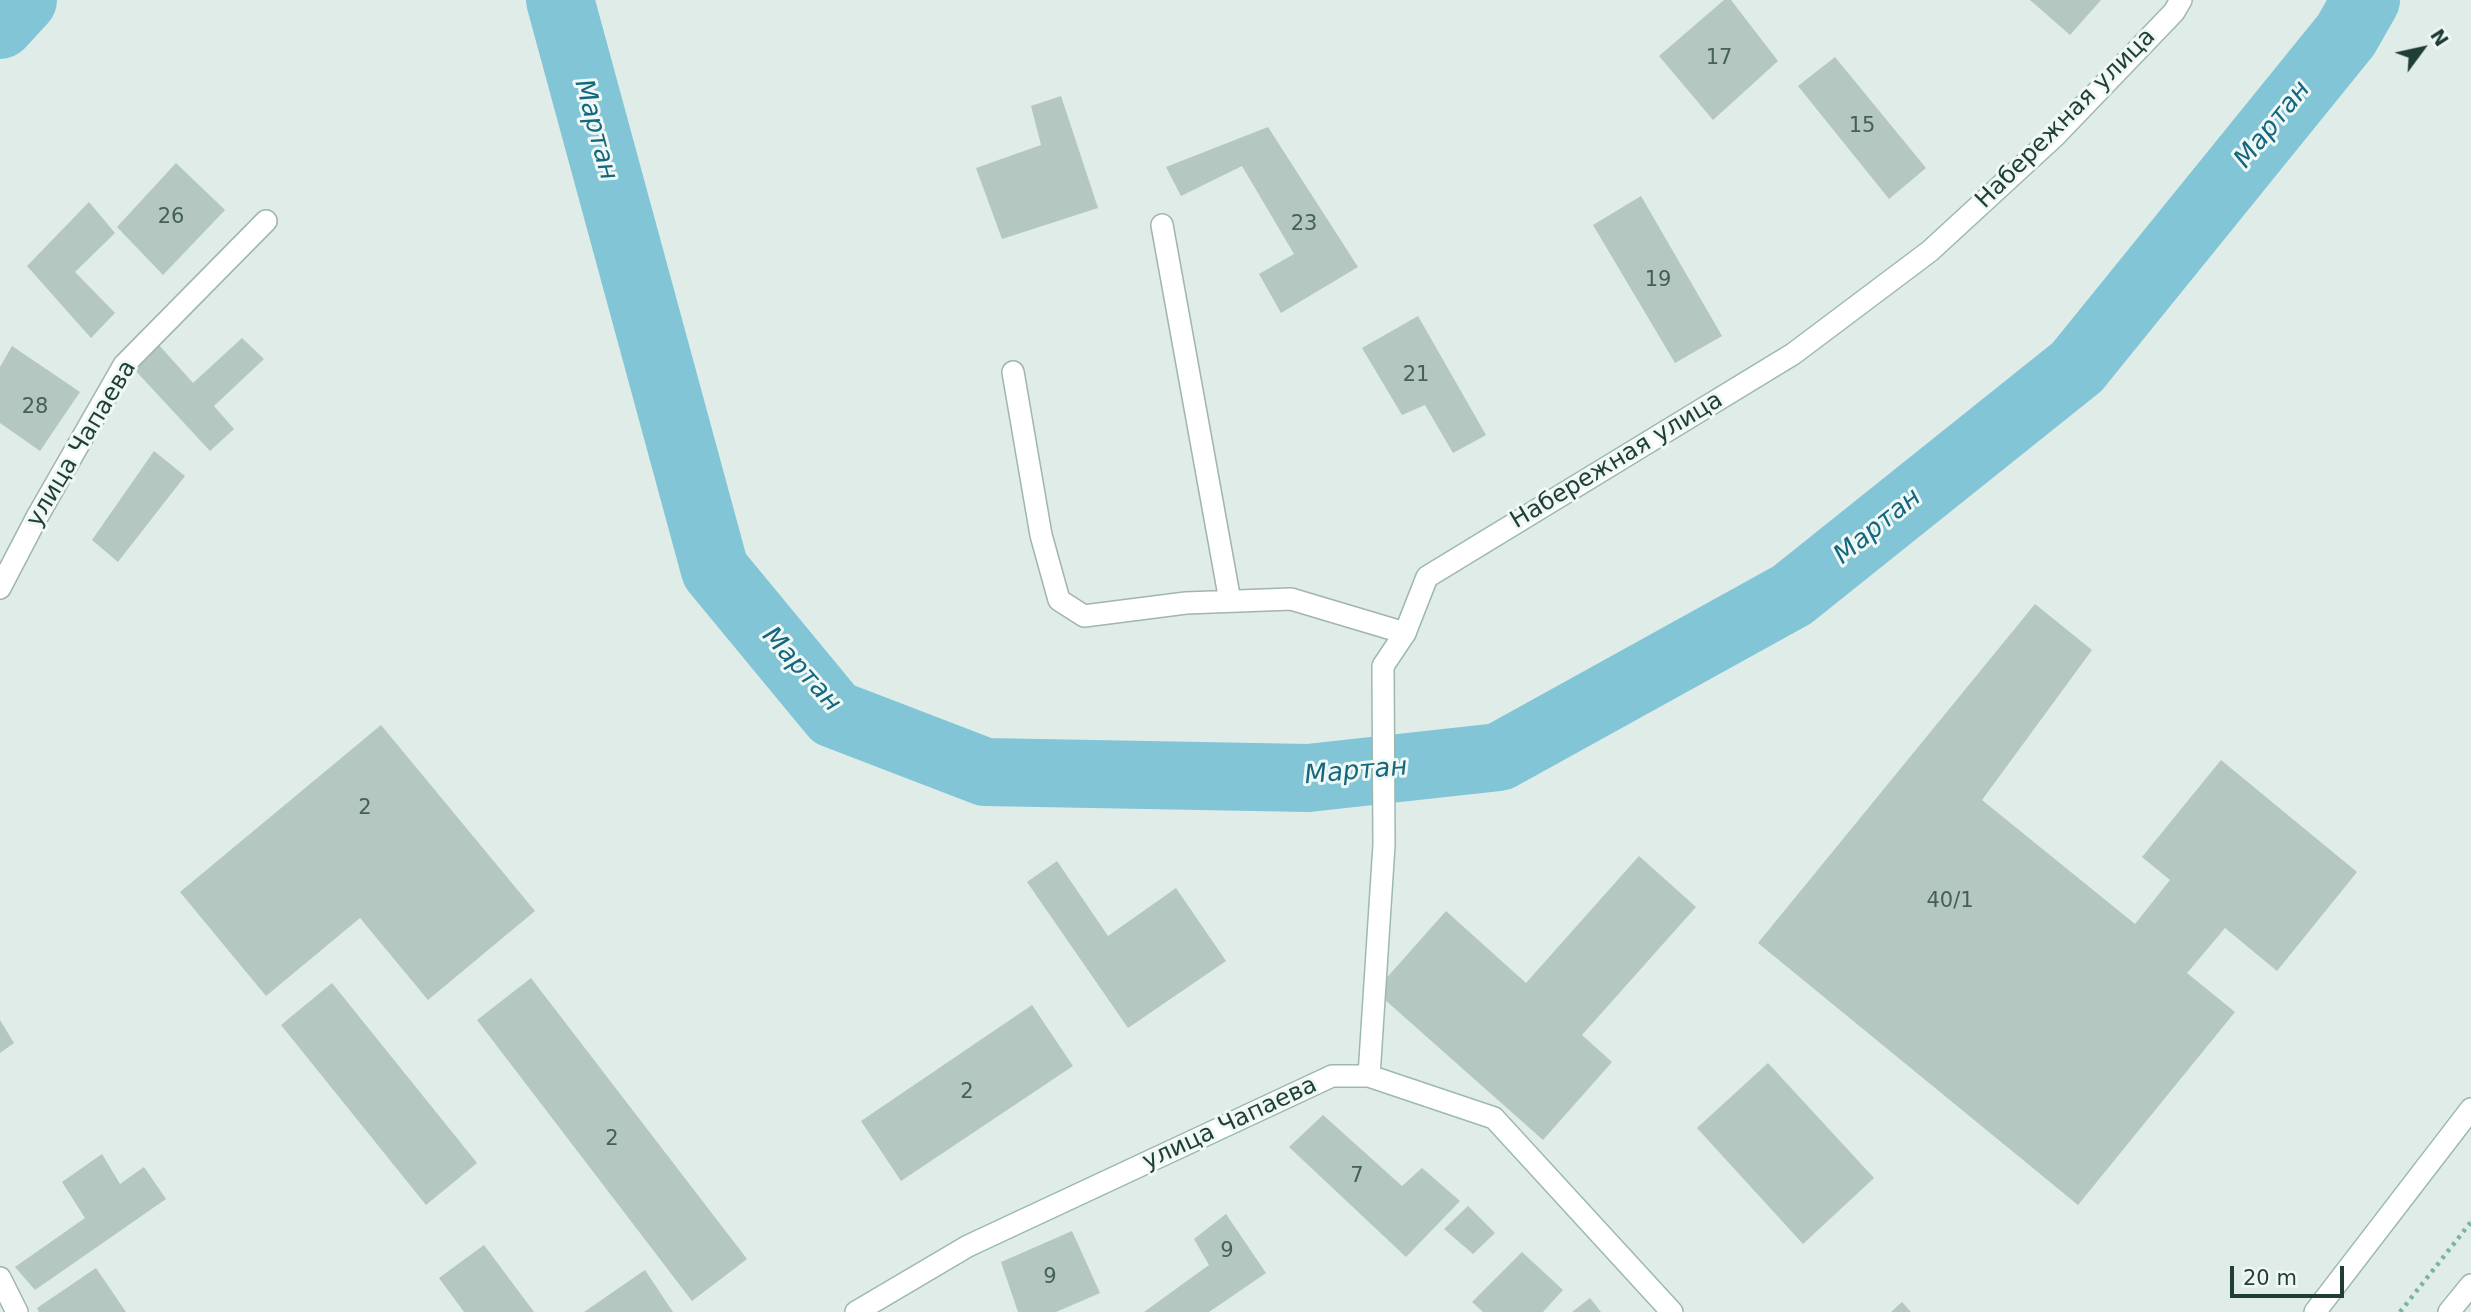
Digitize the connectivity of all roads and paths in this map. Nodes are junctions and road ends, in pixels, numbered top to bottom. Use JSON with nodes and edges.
{"nodes":[{"id":1,"x":2182,"y":0,"type":"edge"},
{"id":2,"x":266,"y":221,"type":"dead end"},
{"id":3,"x":1162,"y":225,"type":"dead end"},
{"id":4,"x":1013,"y":372,"type":"dead end"},
{"id":5,"x":0,"y":588,"type":"edge"},
{"id":6,"x":1230,"y":601,"type":"junction"},
{"id":7,"x":1405,"y":633,"type":"junction"},
{"id":8,"x":1369,"y":1076,"type":"junction"},
{"id":9,"x":2471,"y":1110,"type":"edge"},
{"id":10,"x":2471,"y":1222,"type":"edge"},
{"id":11,"x":0,"y":1278,"type":"edge"},
{"id":12,"x":2471,"y":1285,"type":"edge"},
{"id":13,"x":17,"y":1312,"type":"edge"},
{"id":14,"x":856,"y":1312,"type":"edge"},
{"id":15,"x":1672,"y":1312,"type":"edge"},
{"id":16,"x":2315,"y":1312,"type":"edge"},
{"id":17,"x":2400,"y":1312,"type":"edge"},
{"id":18,"x":2449,"y":1312,"type":"edge"}],
"edges":[{"from":1,"to":7,"type":"street","name":"Набережная улица"},
{"from":2,"to":5,"type":"street","name":"улица Чапаева"},
{"from":3,"to":6,"type":"street"},
{"from":4,"to":6,"type":"street"},
{"from":6,"to":7,"type":"street"},
{"from":7,"to":8,"type":"street","name":"Набережная улица"},
{"from":8,"to":14,"type":"street","name":"улица Чапаева"},
{"from":8,"to":15,"type":"street","name":"улица Чапаева"},
{"from":9,"to":16,"type":"street"},
{"from":10,"to":17,"type":"path"},
{"from":11,"to":13,"type":"street"},
{"from":12,"to":18,"type":"street"}]}
